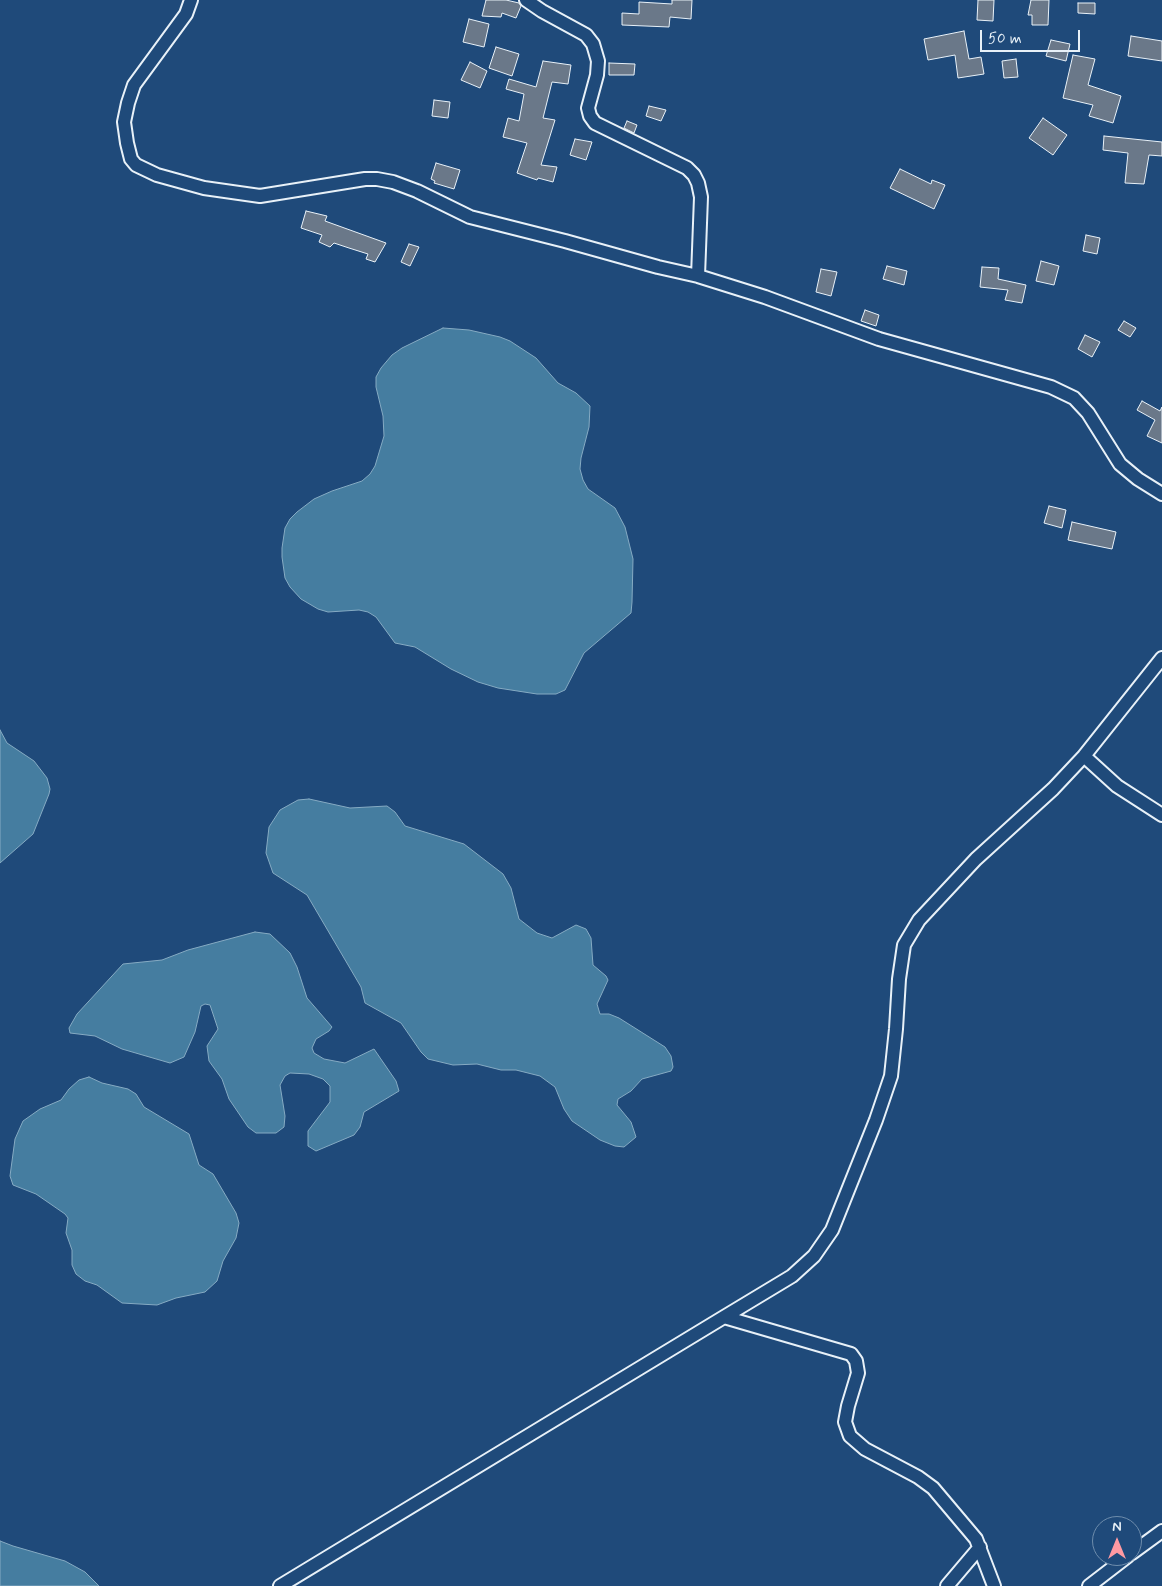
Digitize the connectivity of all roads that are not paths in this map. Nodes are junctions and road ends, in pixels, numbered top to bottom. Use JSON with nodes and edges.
{"nodes":[{"id":1,"x":191,"y":0,"type":"edge"},
{"id":2,"x":526,"y":0,"type":"edge"},
{"id":3,"x":698,"y":276,"type":"junction"},
{"id":4,"x":1162,"y":494,"type":"edge"},
{"id":5,"x":1162,"y":658,"type":"edge"},
{"id":6,"x":1084,"y":756,"type":"junction"},
{"id":7,"x":1162,"y":815,"type":"edge"},
{"id":8,"x":724,"y":1317,"type":"junction"},
{"id":9,"x":1162,"y":1531,"type":"edge"},
{"id":10,"x":1142,"y":1546,"type":"edge"},
{"id":11,"x":980,"y":1547,"type":"junction"},
{"id":12,"x":1115,"y":1566,"type":"edge"},
{"id":13,"x":280,"y":1586,"type":"edge"},
{"id":14,"x":947,"y":1586,"type":"edge"},
{"id":15,"x":994,"y":1586,"type":"edge"},
{"id":16,"x":1089,"y":1586,"type":"edge"}],
"edges":[{"from":1,"to":3,"type":"street"},
{"from":2,"to":3,"type":"street"},
{"from":3,"to":4,"type":"street"},
{"from":5,"to":6,"type":"street"},
{"from":6,"to":7,"type":"street"},
{"from":6,"to":8,"type":"street"},
{"from":8,"to":11,"type":"street"},
{"from":8,"to":13,"type":"street"},
{"from":9,"to":10,"type":"street"},
{"from":11,"to":14,"type":"street"},
{"from":11,"to":15,"type":"street"},
{"from":12,"to":16,"type":"street"}]}
